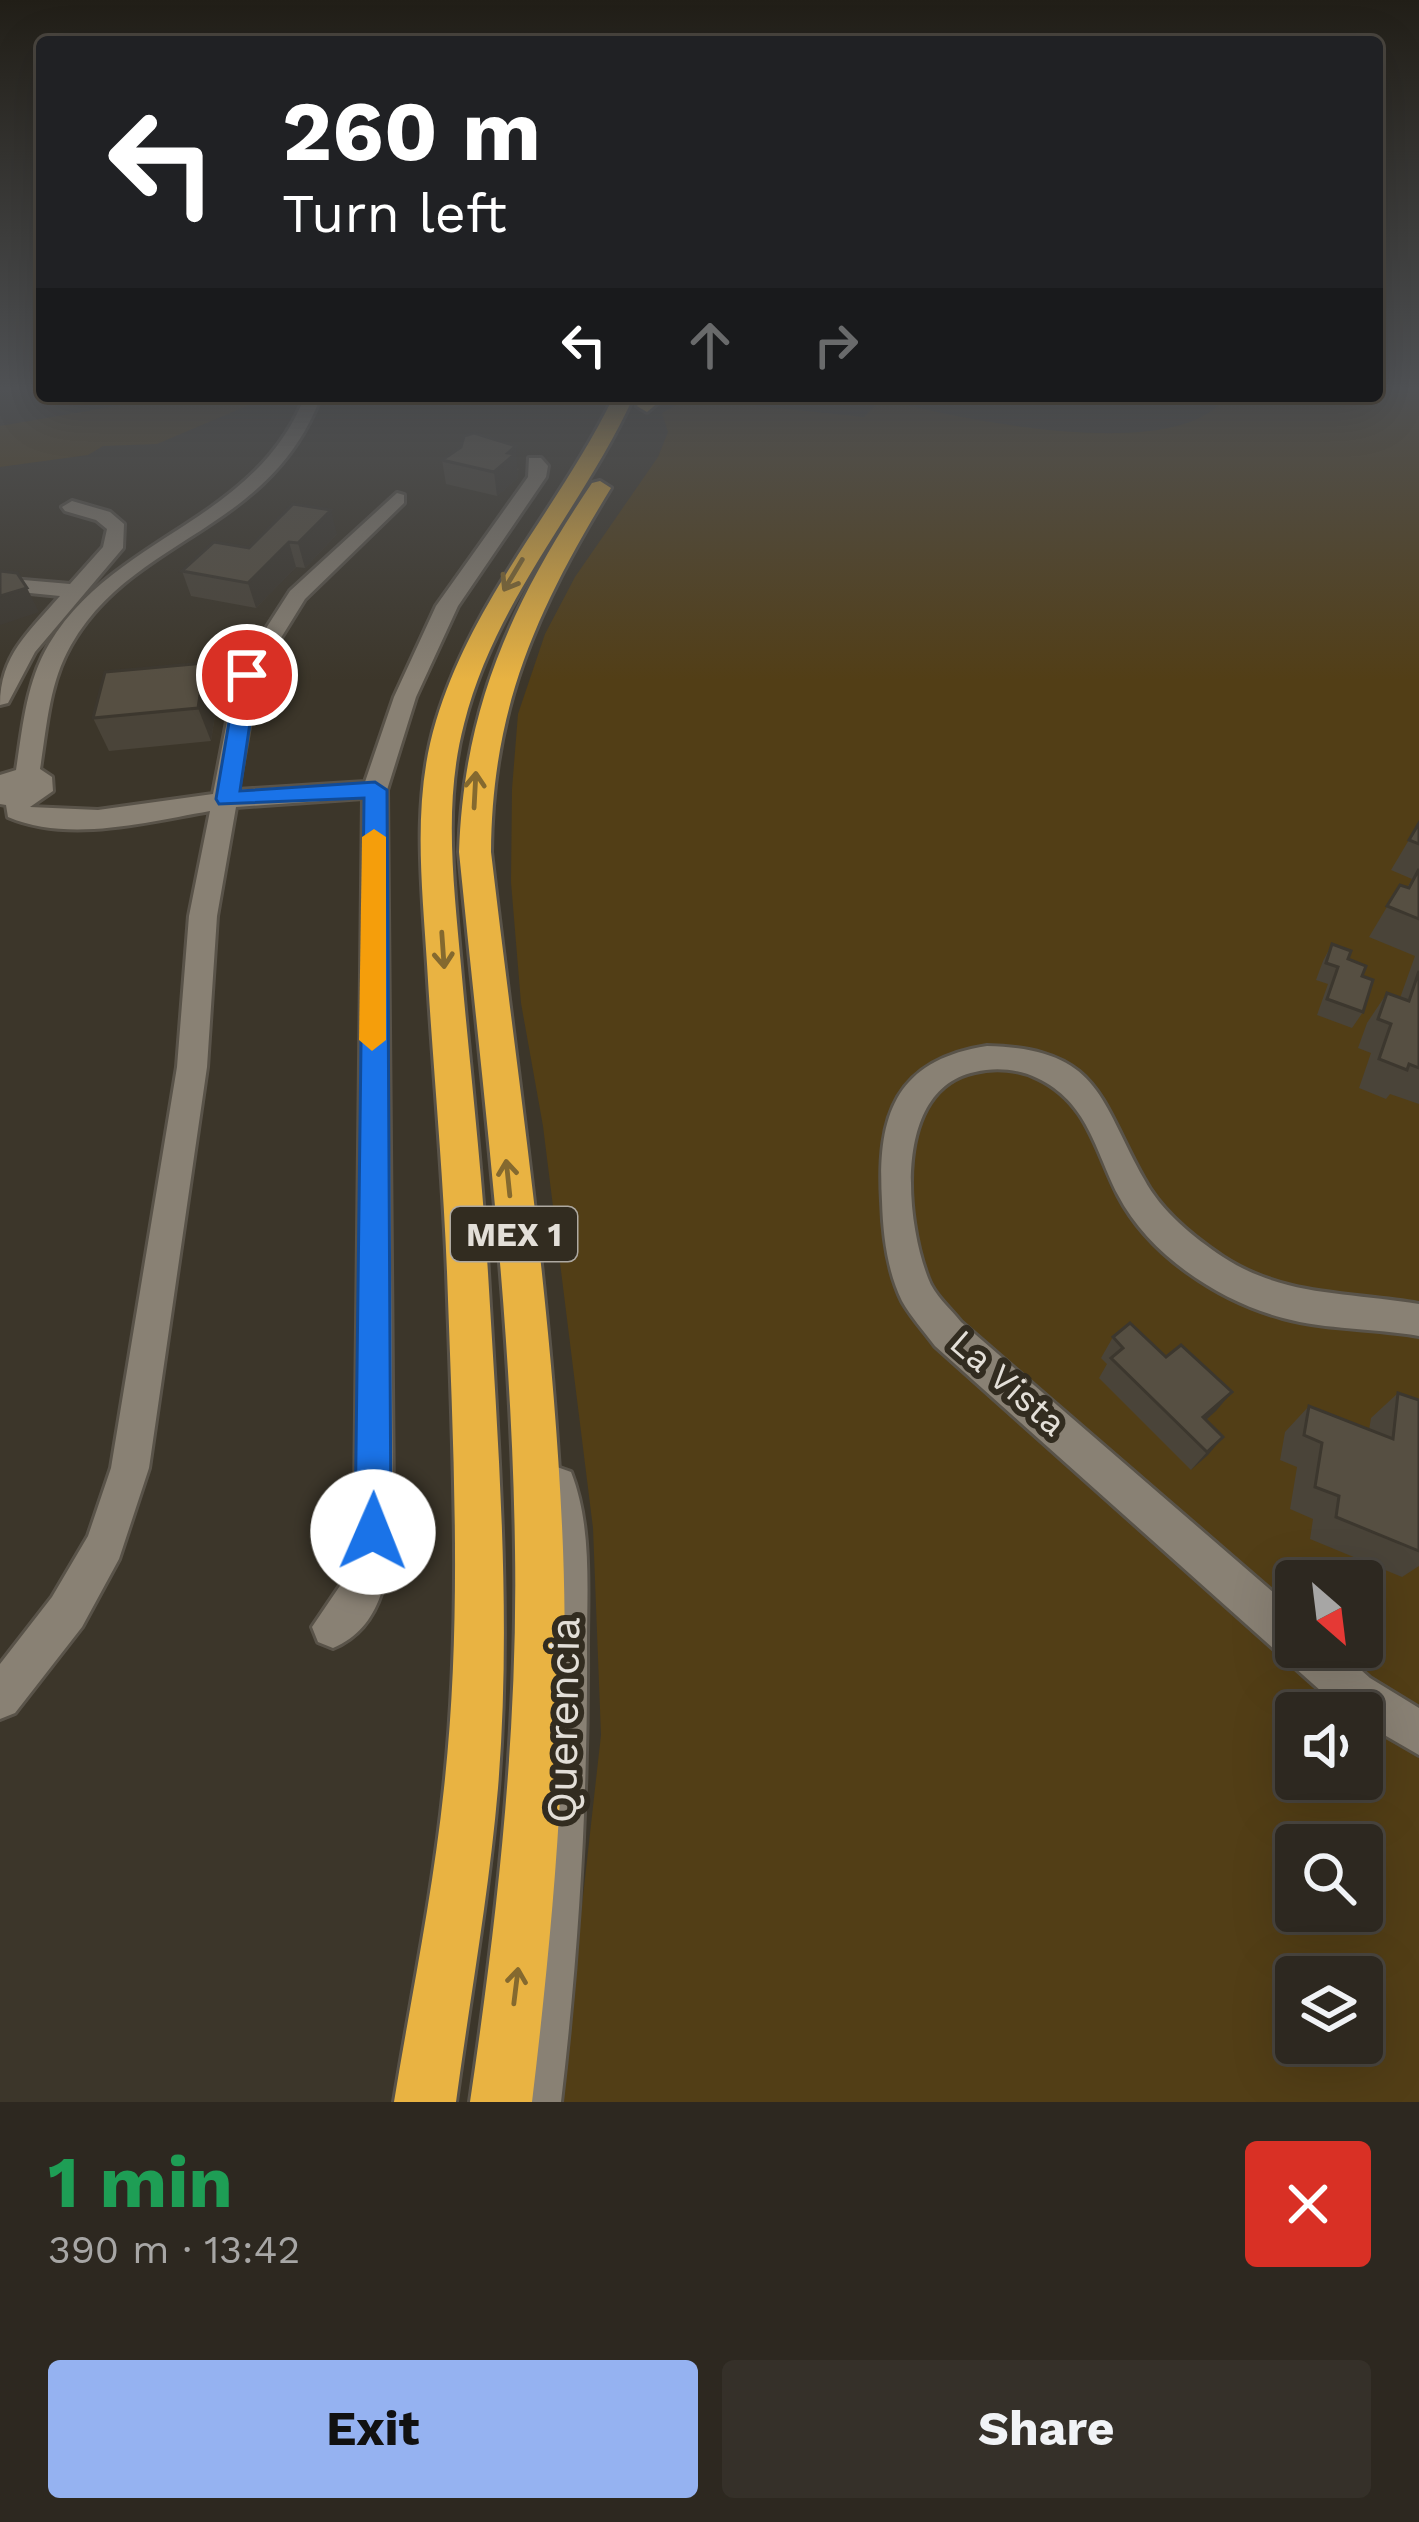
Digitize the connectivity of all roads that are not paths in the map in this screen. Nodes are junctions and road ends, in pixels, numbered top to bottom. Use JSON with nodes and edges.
{"nodes":[{"id":1,"x":247,"y":485,"type":"edge"},
{"id":2,"x":531,"y":485,"type":"edge"},
{"id":3,"x":581,"y":485,"type":"edge"},
{"id":4,"x":594,"y":485,"type":"edge"},
{"id":5,"x":397,"y":499,"type":"dead end"},
{"id":6,"x":72,"y":507,"type":"dead end"},
{"id":7,"x":0,"y":584,"type":"edge"},
{"id":8,"x":74,"y":591,"type":"junction"},
{"id":9,"x":25,"y":650,"type":"junction"},
{"id":10,"x":0,"y":651,"type":"edge"},
{"id":11,"x":0,"y":698,"type":"edge"},
{"id":12,"x":375,"y":790,"type":"junction"},
{"id":13,"x":14,"y":793,"type":"edge"},
{"id":14,"x":227,"y":799,"type":"junction"},
{"id":15,"x":1419,"y":1320,"type":"edge"},
{"id":16,"x":525,"y":1341,"type":"junction"},
{"id":17,"x":472,"y":1359,"type":"junction"},
{"id":18,"x":1275,"y":1622,"type":"edge"},
{"id":19,"x":333,"y":1627,"type":"dead end"},
{"id":20,"x":1327,"y":1668,"type":"edge"},
{"id":21,"x":0,"y":1698,"type":"edge"},
{"id":22,"x":1419,"y":1733,"type":"edge"},
{"id":23,"x":425,"y":2102,"type":"edge"},
{"id":24,"x":447,"y":2102,"type":"edge"},
{"id":25,"x":501,"y":2102,"type":"edge"},
{"id":26,"x":536,"y":2102,"type":"edge"}],
"edges":[{"from":1,"to":13,"type":"street"},
{"from":2,"to":12,"type":"street"},
{"from":3,"to":17,"type":"highway","number":"MEX 1","one_way":true},
{"from":16,"to":4,"type":"highway","number":"MEX 1","one_way":true},
{"from":5,"to":14,"type":"street"},
{"from":6,"to":8,"type":"street"},
{"from":7,"to":8,"type":"street"},
{"from":8,"to":9,"type":"street"},
{"from":9,"to":10,"type":"street"},
{"from":9,"to":11,"type":"street"},
{"from":12,"to":14,"type":"street"},
{"from":12,"to":19,"type":"street"},
{"from":13,"to":14,"type":"street"},
{"from":14,"to":21,"type":"street"},
{"from":15,"to":18,"type":"street","name":"La Vista"},
{"from":25,"to":16,"type":"highway","number":"MEX 1","one_way":true},
{"from":16,"to":26,"type":"street","name":"Querencia"},
{"from":17,"to":23,"type":"highway","number":"MEX 1"},
{"from":17,"to":24,"type":"highway"},
{"from":20,"to":22,"type":"street"}]}
